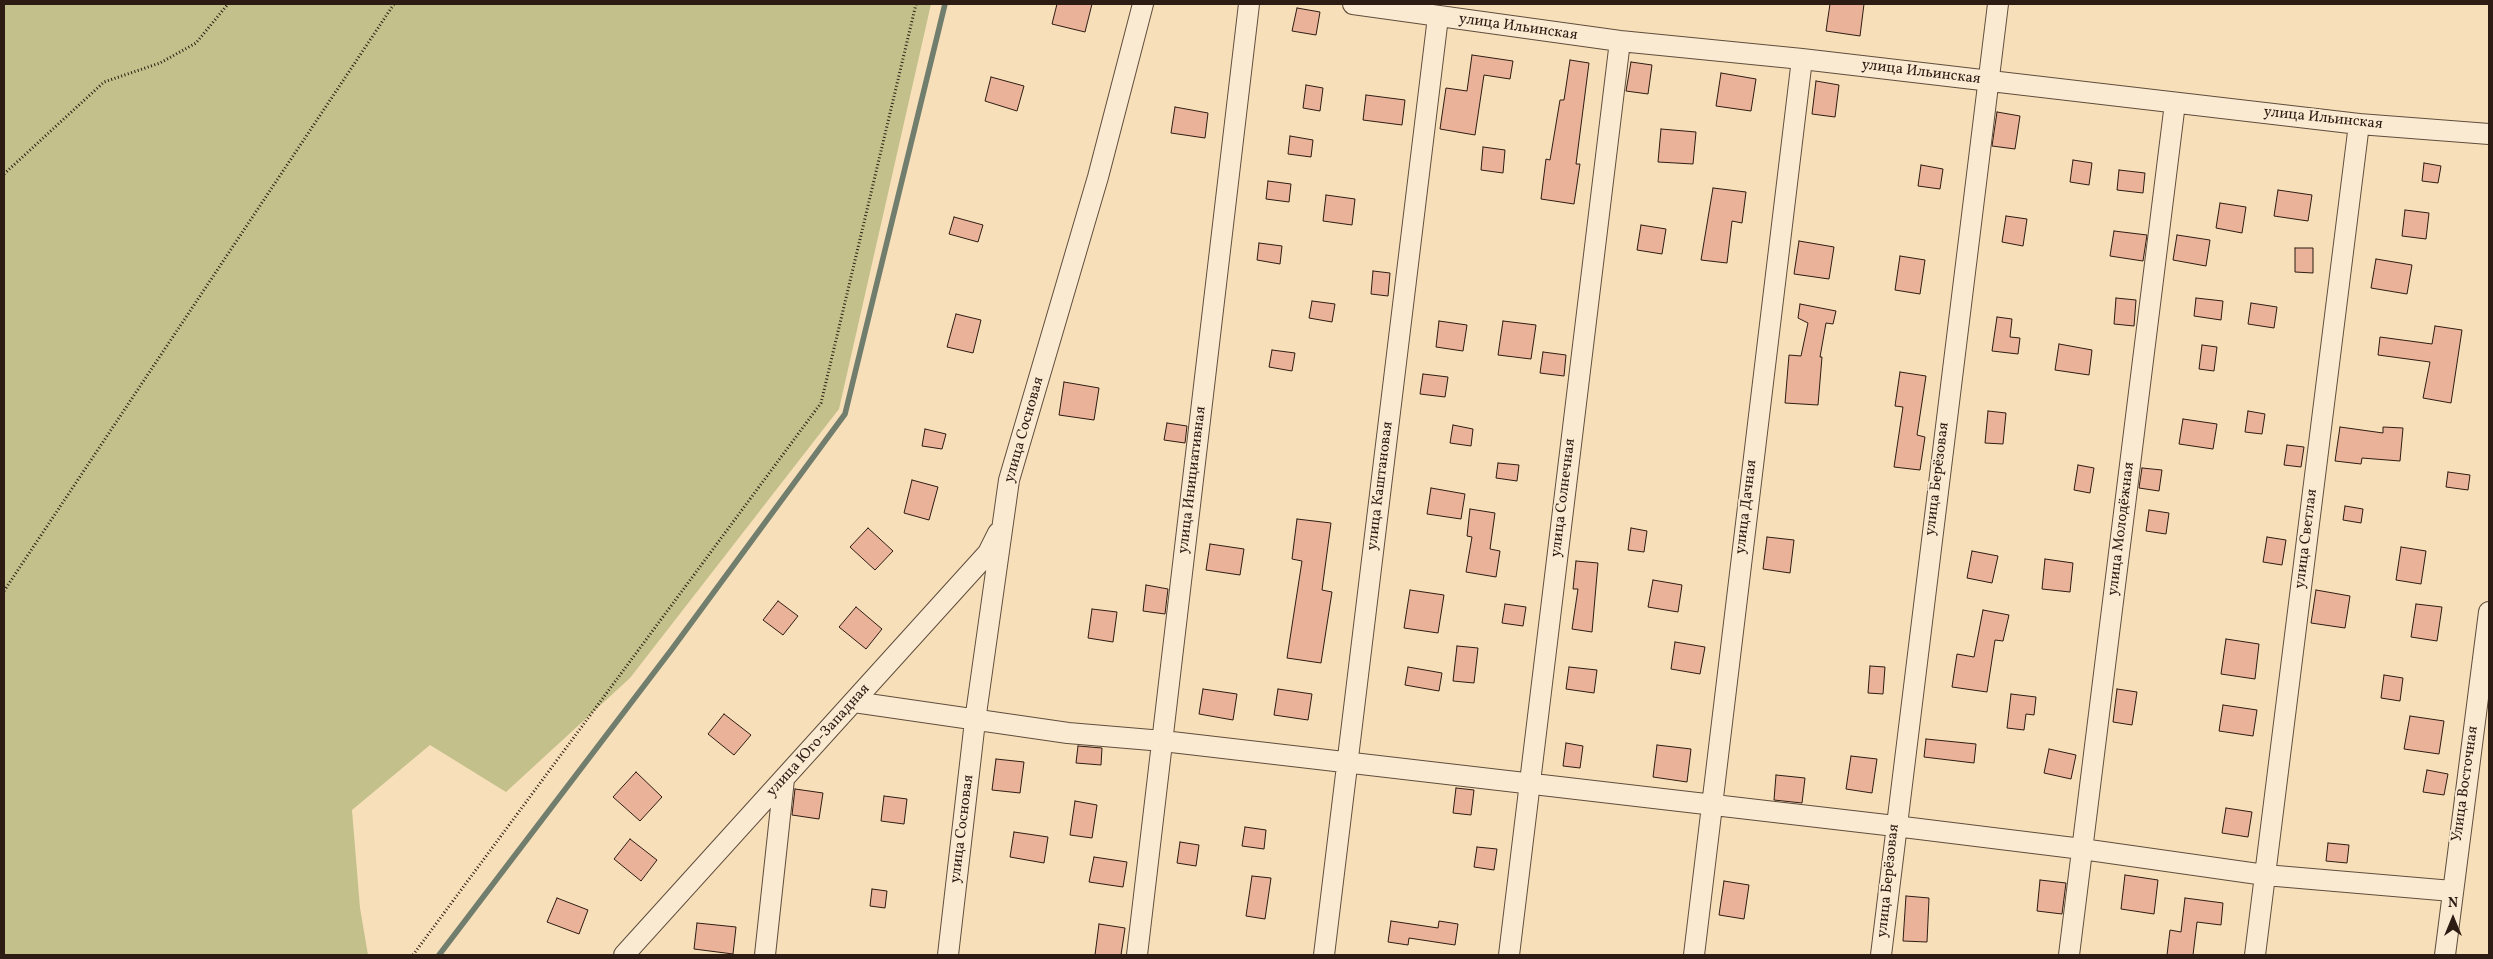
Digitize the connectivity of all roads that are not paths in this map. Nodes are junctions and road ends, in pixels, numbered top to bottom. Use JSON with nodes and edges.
{"nodes":[{"id":1,"x":1143,"y":4,"type":"edge"},
{"id":2,"x":1249,"y":4,"type":"edge"},
{"id":3,"x":1353,"y":4,"type":"edge"},
{"id":4,"x":1998,"y":4,"type":"edge"},
{"id":5,"x":1438,"y":17,"type":"junction"},
{"id":6,"x":1620,"y":41,"type":"junction"},
{"id":7,"x":1802,"y":59,"type":"junction"},
{"id":8,"x":1986,"y":80,"type":"junction"},
{"id":9,"x":2175,"y":103,"type":"junction"},
{"id":10,"x":2359,"y":124,"type":"junction"},
{"id":11,"x":2489,"y":134,"type":"edge"},
{"id":12,"x":1005,"y":520,"type":"junction"},
{"id":13,"x":2489,"y":612,"type":"edge"},
{"id":14,"x":854,"y":702,"type":"junction"},
{"id":15,"x":975,"y":721,"type":"junction"},
{"id":16,"x":1163,"y":741,"type":"junction"},
{"id":17,"x":1347,"y":762,"type":"junction"},
{"id":18,"x":784,"y":779,"type":"junction"},
{"id":19,"x":1528,"y":785,"type":"junction"},
{"id":20,"x":1711,"y":805,"type":"junction"},
{"id":21,"x":1895,"y":826,"type":"junction"},
{"id":22,"x":2082,"y":849,"type":"junction"},
{"id":23,"x":2265,"y":875,"type":"junction"},
{"id":24,"x":2452,"y":891,"type":"junction"},
{"id":25,"x":624,"y":955,"type":"edge"},
{"id":26,"x":765,"y":955,"type":"edge"},
{"id":27,"x":948,"y":955,"type":"edge"},
{"id":28,"x":1137,"y":955,"type":"edge"},
{"id":29,"x":1324,"y":955,"type":"edge"},
{"id":30,"x":1509,"y":955,"type":"edge"},
{"id":31,"x":1694,"y":955,"type":"edge"},
{"id":32,"x":1881,"y":955,"type":"edge"},
{"id":33,"x":2069,"y":955,"type":"edge"},
{"id":34,"x":2255,"y":955,"type":"edge"},
{"id":35,"x":2445,"y":955,"type":"edge"}],
"edges":[{"from":1,"to":12,"type":"street","name":"улица Сосновая"},
{"from":2,"to":16,"type":"street","name":"улица Инициативная"},
{"from":3,"to":5,"type":"street","name":"улица Ильинская"},
{"from":4,"to":8,"type":"street","name":"улица Берёзовая"},
{"from":5,"to":6,"type":"street","name":"улица Ильинская"},
{"from":5,"to":17,"type":"street","name":"улица Каштановая"},
{"from":6,"to":7,"type":"street","name":"улица Ильинская"},
{"from":6,"to":19,"type":"street","name":"улица Солнечная"},
{"from":7,"to":8,"type":"street","name":"улица Ильинская"},
{"from":7,"to":20,"type":"street","name":"улица Дачная"},
{"from":8,"to":9,"type":"street","name":"улица Ильинская"},
{"from":8,"to":21,"type":"street","name":"улица Берёзовая"},
{"from":9,"to":10,"type":"street","name":"улица Ильинская"},
{"from":9,"to":22,"type":"street","name":"улица Молодёжная"},
{"from":10,"to":11,"type":"street","name":"улица Ильинская"},
{"from":10,"to":23,"type":"street","name":"улица Светлая"},
{"from":12,"to":14,"type":"street","name":"улица Юго-Западная"},
{"from":12,"to":15,"type":"street","name":"улица Сосновая"},
{"from":13,"to":24,"type":"street","name":"Улица Восточная"},
{"from":14,"to":15,"type":"street"},
{"from":14,"to":18,"type":"street","name":"улица Юго-Западная"},
{"from":15,"to":16,"type":"street"},
{"from":15,"to":27,"type":"street","name":"улица Сосновая"},
{"from":16,"to":17,"type":"street"},
{"from":16,"to":28,"type":"street","name":"улица Инициативная"},
{"from":17,"to":19,"type":"street"},
{"from":17,"to":29,"type":"street","name":"улица Каштановая"},
{"from":18,"to":25,"type":"street","name":"улица Юго-Западная"},
{"from":18,"to":26,"type":"street"},
{"from":19,"to":20,"type":"street"},
{"from":19,"to":30,"type":"street","name":"улица Солнечная"},
{"from":20,"to":21,"type":"street"},
{"from":20,"to":31,"type":"street","name":"улица Дачная"},
{"from":21,"to":22,"type":"street"},
{"from":21,"to":32,"type":"street","name":"улица Берёзовая"},
{"from":22,"to":23,"type":"street"},
{"from":22,"to":33,"type":"street","name":"улица Молодёжная"},
{"from":23,"to":24,"type":"street"},
{"from":23,"to":34,"type":"street","name":"улица Светлая"},
{"from":24,"to":35,"type":"street","name":"Улица Восточная"}]}
